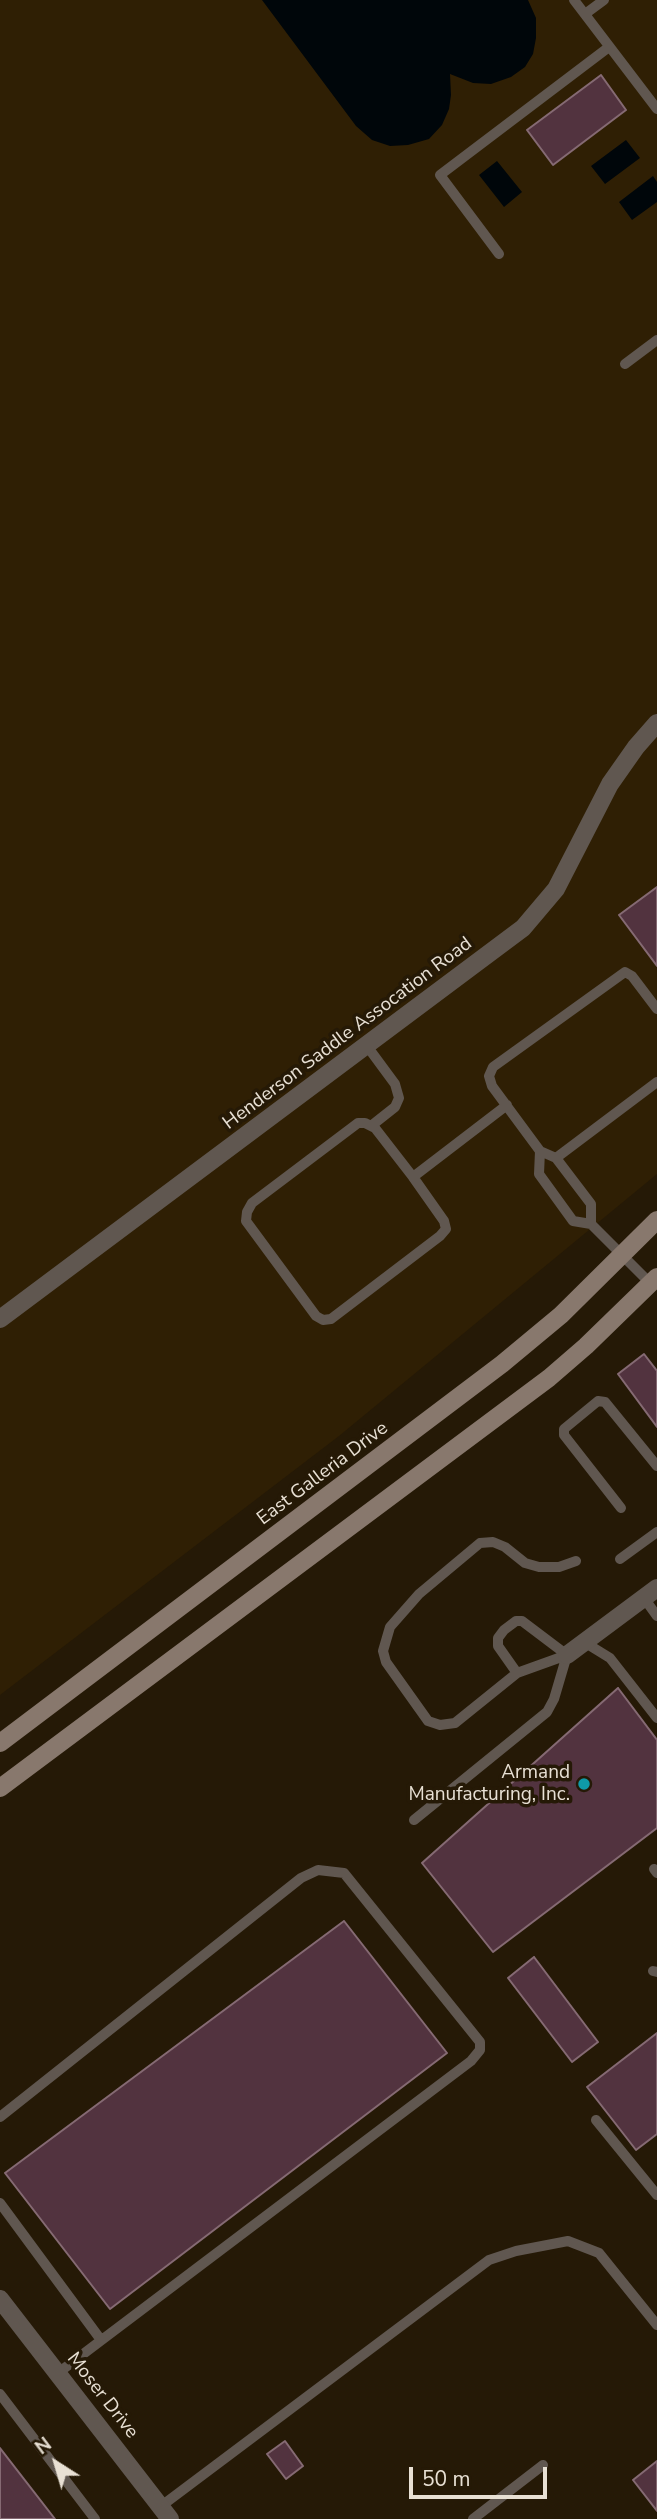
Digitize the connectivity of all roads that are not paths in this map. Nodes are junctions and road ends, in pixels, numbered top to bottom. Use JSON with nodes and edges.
{"nodes":[{"id":1,"x":574,"y":0,"type":"edge"},
{"id":2,"x":604,"y":0,"type":"edge"},
{"id":3,"x":584,"y":14,"type":"junction"},
{"id":4,"x":609,"y":47,"type":"junction"},
{"id":5,"x":657,"y":109,"type":"edge"},
{"id":6,"x":499,"y":254,"type":"dead end"},
{"id":7,"x":657,"y":340,"type":"edge"},
{"id":8,"x":625,"y":364,"type":"dead end"},
{"id":9,"x":657,"y":723,"type":"edge"},
{"id":10,"x":657,"y":1009,"type":"edge"},
{"id":11,"x":367,"y":1046,"type":"junction"},
{"id":12,"x":657,"y":1082,"type":"edge"},
{"id":13,"x":507,"y":1105,"type":"junction"},
{"id":14,"x":371,"y":1126,"type":"junction"},
{"id":15,"x":540,"y":1151,"type":"junction"},
{"id":16,"x":556,"y":1158,"type":"junction"},
{"id":17,"x":413,"y":1177,"type":"junction"},
{"id":18,"x":657,"y":1220,"type":"edge"},
{"id":19,"x":591,"y":1224,"type":"junction"},
{"id":20,"x":623,"y":1256,"type":"junction"},
{"id":21,"x":654,"y":1280,"type":"edge"},
{"id":22,"x":0,"y":1319,"type":"edge"},
{"id":23,"x":657,"y":1466,"type":"edge"},
{"id":24,"x":621,"y":1508,"type":"dead end"},
{"id":25,"x":657,"y":1532,"type":"edge"},
{"id":26,"x":620,"y":1559,"type":"dead end"},
{"id":27,"x":576,"y":1561,"type":"dead end"},
{"id":28,"x":650,"y":1593,"type":"edge"},
{"id":29,"x":657,"y":1616,"type":"edge"},
{"id":30,"x":584,"y":1642,"type":"junction"},
{"id":31,"x":567,"y":1655,"type":"junction"},
{"id":32,"x":517,"y":1673,"type":"junction"},
{"id":33,"x":657,"y":1718,"type":"edge"},
{"id":34,"x":0,"y":1743,"type":"edge"},
{"id":35,"x":0,"y":1788,"type":"edge"},
{"id":36,"x":414,"y":1820,"type":"dead end"},
{"id":37,"x":0,"y":2117,"type":"edge"},
{"id":38,"x":596,"y":2120,"type":"dead end"},
{"id":39,"x":653,"y":2182,"type":"edge"},
{"id":40,"x":657,"y":2195,"type":"edge"},
{"id":41,"x":0,"y":2203,"type":"edge"},
{"id":42,"x":0,"y":2299,"type":"edge"},
{"id":43,"x":657,"y":2325,"type":"edge"},
{"id":44,"x":101,"y":2340,"type":"junction"},
{"id":45,"x":58,"y":2373,"type":"junction"},
{"id":46,"x":0,"y":2394,"type":"edge"},
{"id":47,"x":543,"y":2465,"type":"dead end"},
{"id":48,"x":165,"y":2513,"type":"edge"},
{"id":49,"x":95,"y":2519,"type":"edge"},
{"id":50,"x":473,"y":2519,"type":"edge"}],
"edges":[{"from":1,"to":3,"type":"lane"},
{"from":2,"to":3,"type":"lane"},
{"from":3,"to":4,"type":"lane"},
{"from":4,"to":5,"type":"lane"},
{"from":4,"to":6,"type":"lane"},
{"from":7,"to":8,"type":"lane"},
{"from":9,"to":11,"type":"street","name":"Henderson Saddle Assocation Road"},
{"from":10,"to":13,"type":"lane"},
{"from":11,"to":14,"type":"lane"},
{"from":11,"to":22,"type":"street","name":"Henderson Saddle Assocation Road"},
{"from":12,"to":16,"type":"lane"},
{"from":13,"to":15,"type":"lane"},
{"from":13,"to":17,"type":"lane"},
{"from":14,"to":17,"type":"lane"},
{"from":14,"to":17,"type":"lane"},
{"from":15,"to":16,"type":"lane"},
{"from":15,"to":19,"type":"lane"},
{"from":16,"to":19,"type":"lane"},
{"from":18,"to":20,"type":"main road","name":"East Galleria Drive"},
{"from":19,"to":20,"type":"lane"},
{"from":20,"to":21,"type":"lane"},
{"from":20,"to":34,"type":"main road","name":"East Galleria Drive"},
{"from":21,"to":35,"type":"main road"},
{"from":23,"to":24,"type":"lane"},
{"from":25,"to":26,"type":"lane"},
{"from":27,"to":32,"type":"lane"},
{"from":28,"to":29,"type":"lane"},
{"from":28,"to":30,"type":"street"},
{"from":30,"to":31,"type":"street"},
{"from":30,"to":33,"type":"lane"},
{"from":31,"to":32,"type":"lane"},
{"from":31,"to":32,"type":"lane"},
{"from":31,"to":36,"type":"lane"},
{"from":37,"to":44,"type":"lane"},
{"from":38,"to":39,"type":"lane"},
{"from":39,"to":40,"type":"lane"},
{"from":41,"to":44,"type":"lane"},
{"from":42,"to":45,"type":"street","name":"Moser Drive"},
{"from":43,"to":48,"type":"lane"},
{"from":44,"to":45,"type":"lane"},
{"from":45,"to":48,"type":"street","name":"Moser Drive"},
{"from":46,"to":49,"type":"lane"},
{"from":47,"to":50,"type":"lane"}]}
